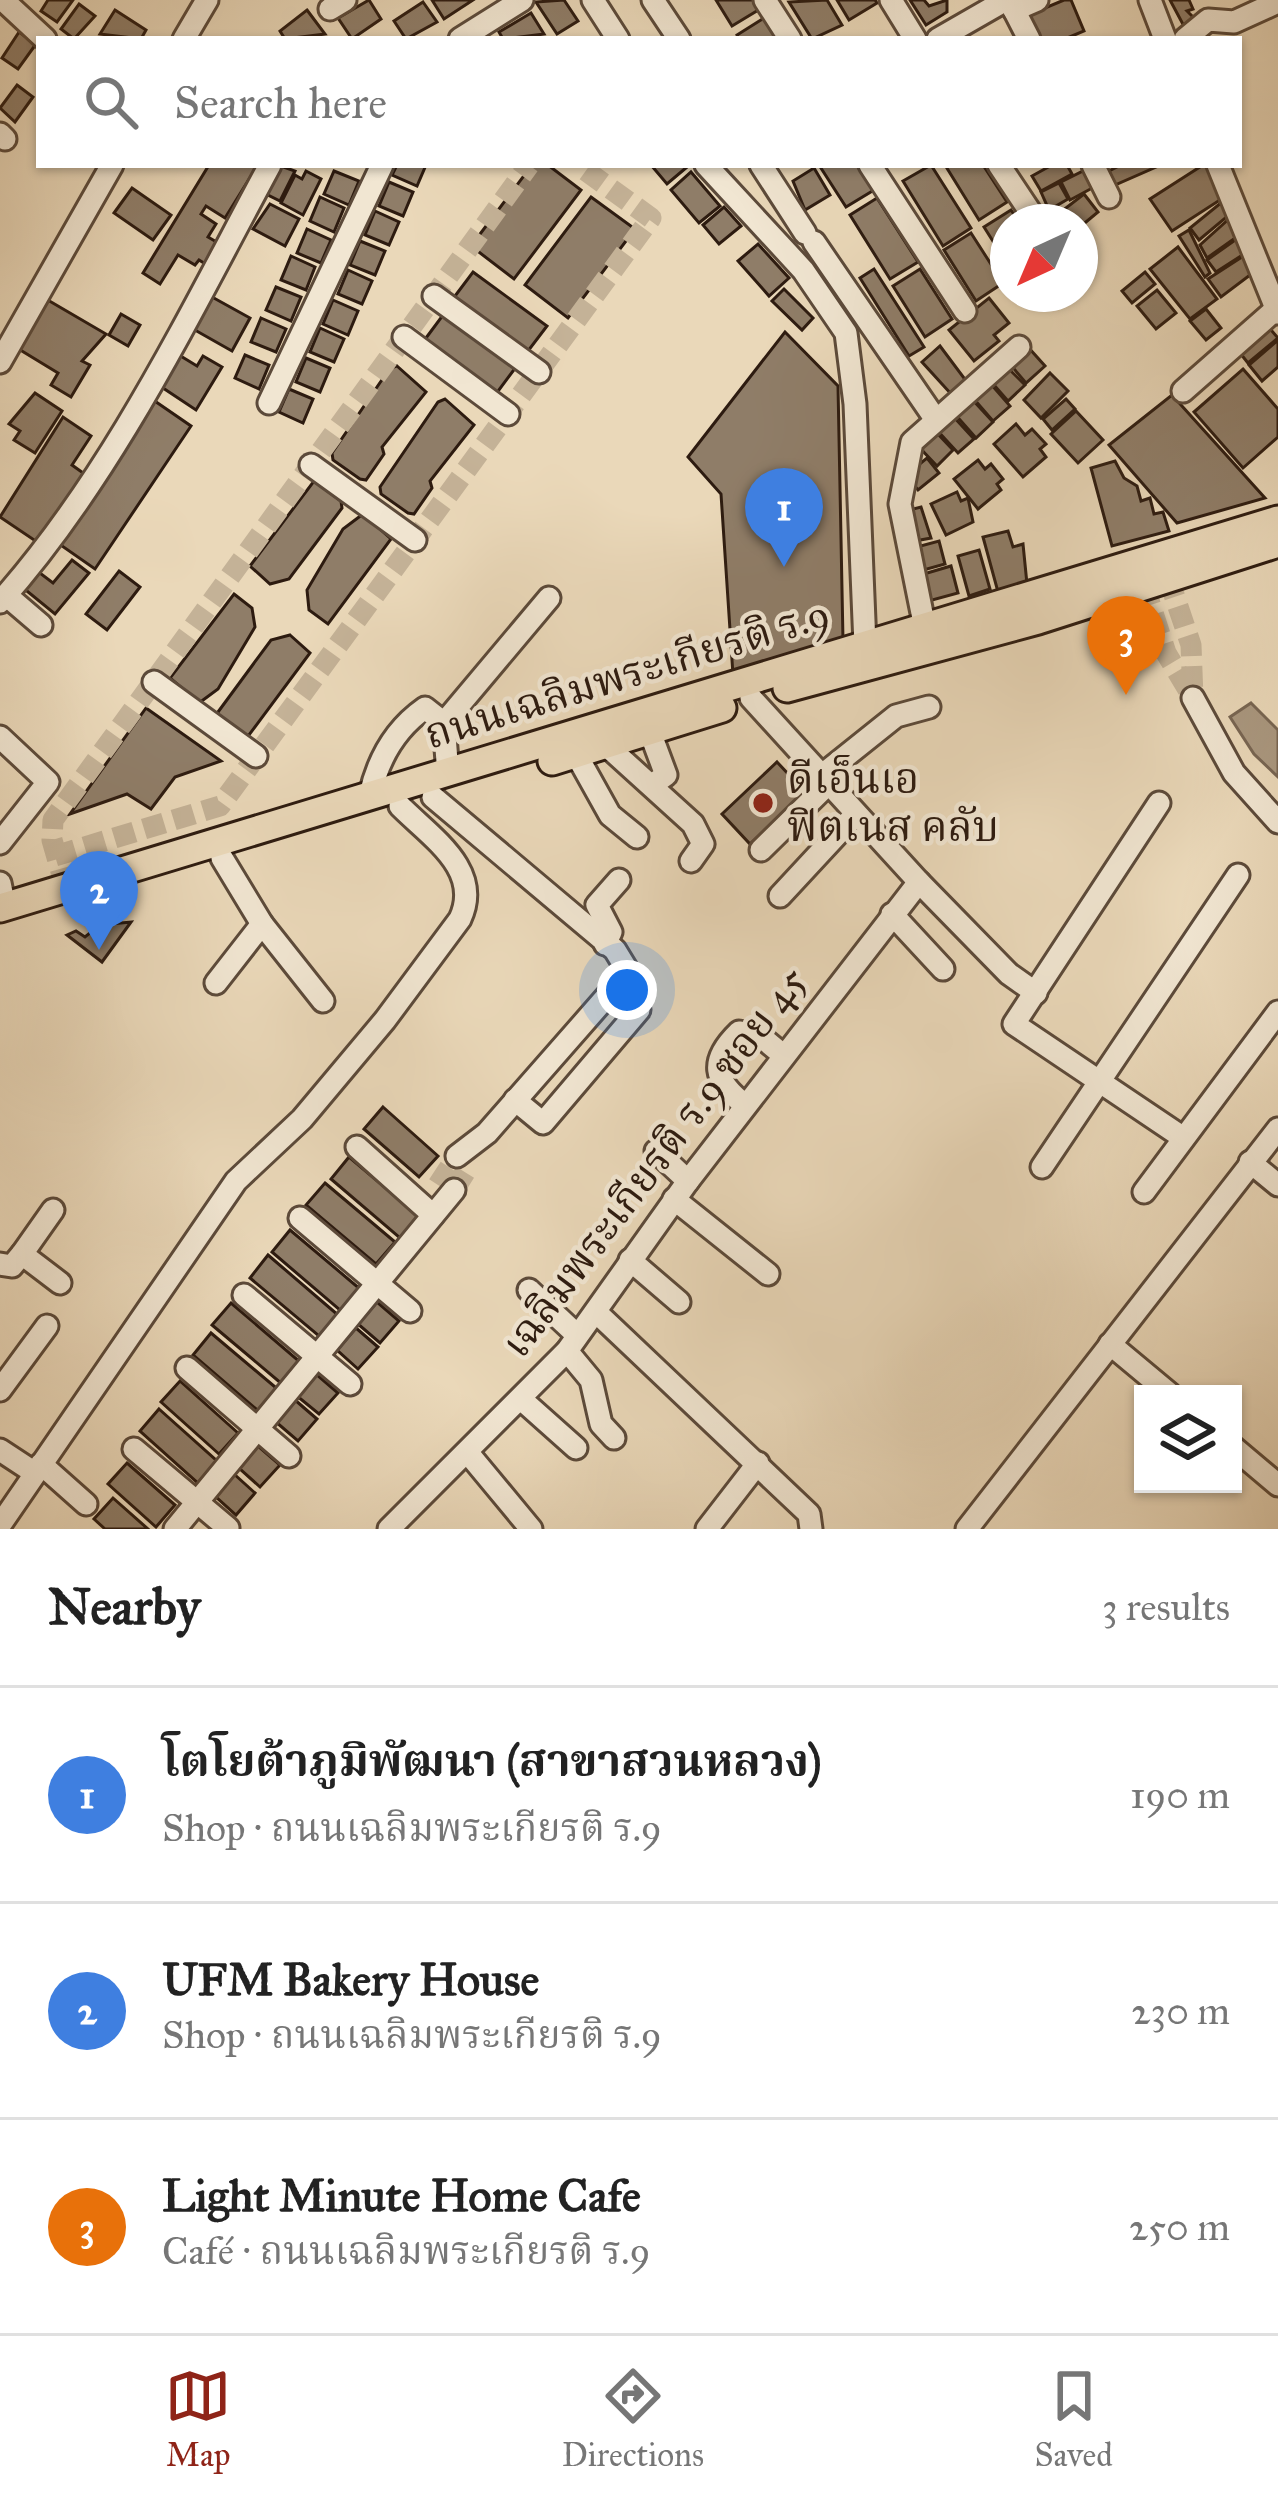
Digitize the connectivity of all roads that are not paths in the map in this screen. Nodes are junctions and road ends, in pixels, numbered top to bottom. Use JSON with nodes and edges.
{"nodes":[{"id":1,"x":3,"y":0,"type":"edge"},
{"id":2,"x":207,"y":0,"type":"edge"},
{"id":3,"x":521,"y":0,"type":"edge"},
{"id":4,"x":593,"y":0,"type":"edge"},
{"id":5,"x":653,"y":0,"type":"edge"},
{"id":6,"x":765,"y":0,"type":"edge"},
{"id":7,"x":891,"y":0,"type":"edge"},
{"id":8,"x":1037,"y":0,"type":"edge"},
{"id":9,"x":1150,"y":0,"type":"edge"},
{"id":10,"x":1278,"y":2,"type":"edge"},
{"id":11,"x":1010,"y":3,"type":"edge"},
{"id":12,"x":494,"y":7,"type":"edge"},
{"id":13,"x":42,"y":36,"type":"edge"},
{"id":14,"x":186,"y":36,"type":"edge"},
{"id":15,"x":463,"y":36,"type":"edge"},
{"id":16,"x":616,"y":36,"type":"edge"},
{"id":17,"x":677,"y":36,"type":"edge"},
{"id":18,"x":788,"y":36,"type":"edge"},
{"id":19,"x":914,"y":36,"type":"edge"},
{"id":20,"x":944,"y":36,"type":"edge"},
{"id":21,"x":1027,"y":36,"type":"edge"},
{"id":22,"x":1164,"y":36,"type":"edge"},
{"id":23,"x":1189,"y":36,"type":"edge"},
{"id":24,"x":110,"y":168,"type":"edge"},
{"id":25,"x":268,"y":168,"type":"edge"},
{"id":26,"x":381,"y":168,"type":"edge"},
{"id":27,"x":709,"y":168,"type":"edge"},
{"id":28,"x":762,"y":168,"type":"edge"},
{"id":29,"x":872,"y":168,"type":"edge"},
{"id":30,"x":1001,"y":168,"type":"edge"},
{"id":31,"x":1094,"y":168,"type":"edge"},
{"id":32,"x":1219,"y":168,"type":"edge"},
{"id":33,"x":1109,"y":197,"type":"dead end"},
{"id":34,"x":1025,"y":204,"type":"edge"},
{"id":35,"x":434,"y":296,"type":"dead end"},
{"id":36,"x":965,"y":311,"type":"dead end"},
{"id":37,"x":1277,"y":311,"type":"edge"},
{"id":38,"x":404,"y":338,"type":"dead end"},
{"id":39,"x":1019,"y":347,"type":"dead end"},
{"id":40,"x":0,"y":362,"type":"edge"},
{"id":41,"x":539,"y":372,"type":"dead end"},
{"id":42,"x":1183,"y":391,"type":"dead end"},
{"id":43,"x":269,"y":403,"type":"dead end"},
{"id":44,"x":508,"y":414,"type":"dead end"},
{"id":45,"x":934,"y":418,"type":"junction"},
{"id":46,"x":311,"y":465,"type":"dead end"},
{"id":47,"x":1278,"y":520,"type":"edge"},
{"id":48,"x":415,"y":540,"type":"dead end"},
{"id":49,"x":1278,"y":543,"type":"edge"},
{"id":50,"x":3,"y":598,"type":"edge"},
{"id":51,"x":549,"y":598,"type":"dead end"},
{"id":52,"x":41,"y":625,"type":"dead end"},
{"id":53,"x":925,"y":628,"type":"junction"},
{"id":54,"x":865,"y":646,"type":"junction"},
{"id":55,"x":154,"y":682,"type":"dead end"},
{"id":56,"x":751,"y":698,"type":"junction"},
{"id":57,"x":1193,"y":698,"type":"dead end"},
{"id":58,"x":928,"y":707,"type":"dead end"},
{"id":59,"x":444,"y":723,"type":"junction"},
{"id":60,"x":650,"y":732,"type":"junction"},
{"id":61,"x":0,"y":737,"type":"edge"},
{"id":62,"x":608,"y":746,"type":"junction"},
{"id":63,"x":576,"y":754,"type":"junction"},
{"id":64,"x":256,"y":756,"type":"dead end"},
{"id":65,"x":825,"y":780,"type":"junction"},
{"id":66,"x":441,"y":785,"type":"junction"},
{"id":67,"x":652,"y":785,"type":"junction"},
{"id":68,"x":370,"y":795,"type":"junction"},
{"id":69,"x":1159,"y":803,"type":"dead end"},
{"id":70,"x":400,"y":806,"type":"junction"},
{"id":71,"x":856,"y":814,"type":"junction"},
{"id":72,"x":1278,"y":822,"type":"edge"},
{"id":73,"x":637,"y":837,"type":"dead end"},
{"id":74,"x":0,"y":843,"type":"edge"},
{"id":75,"x":760,"y":850,"type":"dead end"},
{"id":76,"x":222,"y":858,"type":"junction"},
{"id":77,"x":691,"y":861,"type":"dead end"},
{"id":78,"x":1238,"y":875,"type":"dead end"},
{"id":79,"x":619,"y":880,"type":"dead end"},
{"id":80,"x":919,"y":882,"type":"junction"},
{"id":81,"x":779,"y":896,"type":"dead end"},
{"id":82,"x":1,"y":905,"type":"edge"},
{"id":83,"x":892,"y":914,"type":"junction"},
{"id":84,"x":262,"y":924,"type":"junction"},
{"id":85,"x":605,"y":944,"type":"junction"},
{"id":86,"x":943,"y":969,"type":"dead end"},
{"id":87,"x":216,"y":982,"type":"dead end"},
{"id":88,"x":615,"y":988,"type":"junction"},
{"id":89,"x":1036,"y":993,"type":"junction"},
{"id":90,"x":323,"y":1001,"type":"dead end"},
{"id":91,"x":1278,"y":1012,"type":"edge"},
{"id":92,"x":783,"y":1055,"type":"junction"},
{"id":93,"x":1098,"y":1082,"type":"junction"},
{"id":94,"x":515,"y":1100,"type":"junction"},
{"id":95,"x":745,"y":1106,"type":"junction"},
{"id":96,"x":1278,"y":1129,"type":"edge"},
{"id":97,"x":1182,"y":1137,"type":"junction"},
{"id":98,"x":357,"y":1147,"type":"dead end"},
{"id":99,"x":656,"y":1151,"type":"dead end"},
{"id":100,"x":463,"y":1161,"type":"tunnel mouth"},
{"id":101,"x":1250,"y":1162,"type":"junction"},
{"id":102,"x":1042,"y":1167,"type":"dead end"},
{"id":103,"x":1278,"y":1185,"type":"edge"},
{"id":104,"x":681,"y":1190,"type":"junction"},
{"id":105,"x":1144,"y":1192,"type":"dead end"},
{"id":106,"x":53,"y":1210,"type":"dead end"},
{"id":107,"x":301,"y":1217,"type":"dead end"},
{"id":108,"x":22,"y":1254,"type":"junction"},
{"id":109,"x":630,"y":1260,"type":"junction"},
{"id":110,"x":0,"y":1264,"type":"edge"},
{"id":111,"x":768,"y":1274,"type":"dead end"},
{"id":112,"x":377,"y":1282,"type":"junction"},
{"id":113,"x":60,"y":1283,"type":"dead end"},
{"id":114,"x":530,"y":1290,"type":"dead end"},
{"id":115,"x":244,"y":1295,"type":"dead end"},
{"id":116,"x":679,"y":1302,"type":"dead end"},
{"id":117,"x":410,"y":1311,"type":"dead end"},
{"id":118,"x":596,"y":1312,"type":"junction"},
{"id":119,"x":47,"y":1326,"type":"dead end"},
{"id":120,"x":572,"y":1343,"type":"junction"},
{"id":121,"x":1110,"y":1344,"type":"junction"},
{"id":122,"x":316,"y":1357,"type":"junction"},
{"id":123,"x":187,"y":1368,"type":"dead end"},
{"id":124,"x":350,"y":1384,"type":"dead end"},
{"id":125,"x":1159,"y":1385,"type":"edge"},
{"id":126,"x":0,"y":1390,"type":"edge"},
{"id":127,"x":521,"y":1399,"type":"junction"},
{"id":128,"x":258,"y":1428,"type":"junction"},
{"id":129,"x":614,"y":1438,"type":"dead end"},
{"id":130,"x":576,"y":1448,"type":"dead end"},
{"id":131,"x":134,"y":1449,"type":"dead end"},
{"id":132,"x":0,"y":1450,"type":"edge"},
{"id":133,"x":468,"y":1454,"type":"junction"},
{"id":134,"x":1242,"y":1455,"type":"edge"},
{"id":135,"x":289,"y":1456,"type":"dead end"},
{"id":136,"x":758,"y":1463,"type":"junction"},
{"id":137,"x":38,"y":1469,"type":"junction"},
{"id":138,"x":1278,"y":1485,"type":"edge"},
{"id":139,"x":197,"y":1502,"type":"junction"},
{"id":140,"x":86,"y":1504,"type":"dead end"},
{"id":141,"x":404,"y":1524,"type":"edge"},
{"id":142,"x":0,"y":1525,"type":"edge"},
{"id":143,"x":228,"y":1528,"type":"edge"},
{"id":144,"x":175,"y":1529,"type":"edge"},
{"id":145,"x":531,"y":1529,"type":"edge"},
{"id":146,"x":706,"y":1529,"type":"edge"},
{"id":147,"x":811,"y":1529,"type":"edge"},
{"id":148,"x":968,"y":1529,"type":"edge"}],
"edges":[{"from":1,"to":13,"type":"street"},
{"from":2,"to":14,"type":"street"},
{"from":3,"to":12,"type":"street"},
{"from":4,"to":16,"type":"street"},
{"from":5,"to":17,"type":"street"},
{"from":6,"to":18,"type":"street"},
{"from":7,"to":19,"type":"street"},
{"from":8,"to":11,"type":"street"},
{"from":9,"to":22,"type":"street"},
{"from":10,"to":23,"type":"street"},
{"from":11,"to":20,"type":"street"},
{"from":11,"to":21,"type":"street"},
{"from":12,"to":15,"type":"street"},
{"from":24,"to":40,"type":"street"},
{"from":25,"to":50,"type":"street"},
{"from":26,"to":43,"type":"street"},
{"from":27,"to":54,"type":"street"},
{"from":28,"to":45,"type":"street"},
{"from":29,"to":36,"type":"street"},
{"from":30,"to":34,"type":"street"},
{"from":31,"to":33,"type":"street"},
{"from":32,"to":37,"type":"street"},
{"from":35,"to":41,"type":"street"},
{"from":37,"to":42,"type":"street"},
{"from":38,"to":44,"type":"street"},
{"from":39,"to":45,"type":"street"},
{"from":45,"to":53,"type":"street"},
{"from":46,"to":48,"type":"street"},
{"from":47,"to":53,"type":"main road","name":"ถนนเฉลิมพระเกียรติ ร.9"},
{"from":49,"to":56,"type":"main road","name":"ถนนเฉลิมพระเกียรติ ร.9"},
{"from":50,"to":52,"type":"street"},
{"from":51,"to":59,"type":"street"},
{"from":53,"to":54,"type":"main road","name":"ถนนเฉลิมพระเกียรติ ร.9"},
{"from":54,"to":66,"type":"main road","name":"ถนนเฉลิมพระเกียรติ ร.9"},
{"from":55,"to":64,"type":"street"},
{"from":56,"to":60,"type":"main road","name":"ถนนเฉลิมพระเกียรติ ร.9"},
{"from":56,"to":65,"type":"street"},
{"from":57,"to":72,"type":"street"},
{"from":58,"to":65,"type":"street"},
{"from":59,"to":66,"type":"street"},
{"from":59,"to":68,"type":"street"},
{"from":60,"to":62,"type":"main road","name":"ถนนเฉลิมพระเกียรติ ร.9"},
{"from":60,"to":67,"type":"street"},
{"from":61,"to":74,"type":"street"},
{"from":62,"to":63,"type":"main road","name":"ถนนเฉลิมพระเกียรติ ร.9"},
{"from":62,"to":67,"type":"street"},
{"from":63,"to":66,"type":"main road","name":"ถนนเฉลิมพระเกียรติ ร.9"},
{"from":63,"to":73,"type":"street"},
{"from":65,"to":71,"type":"street"},
{"from":65,"to":75,"type":"street"},
{"from":66,"to":68,"type":"main road","name":"ถนนเฉลิมพระเกียรติ ร.9"},
{"from":66,"to":70,"type":"main road","name":"ถนนเฉลิมพระเกียรติ ร.9"},
{"from":66,"to":85,"type":"street"},
{"from":67,"to":77,"type":"street"},
{"from":68,"to":82,"type":"main road","name":"ถนนเฉลิมพระเกียรติ ร.9"},
{"from":69,"to":89,"type":"street"},
{"from":70,"to":76,"type":"main road","name":"ถนนเฉลิมพระเกียรติ ร.9"},
{"from":70,"to":137,"type":"street"},
{"from":71,"to":80,"type":"street"},
{"from":71,"to":81,"type":"street"},
{"from":76,"to":82,"type":"main road","name":"ถนนเฉลิมพระเกียรติ ร.9"},
{"from":76,"to":84,"type":"street"},
{"from":78,"to":93,"type":"street"},
{"from":79,"to":85,"type":"street"},
{"from":80,"to":83,"type":"street","name":"เฉลิมพระเกียรติ ร.9 ซอย 45"},
{"from":80,"to":89,"type":"street"},
{"from":83,"to":86,"type":"street"},
{"from":83,"to":92,"type":"street","name":"เฉลิมพระเกียรติ ร.9 ซอย 45"},
{"from":84,"to":87,"type":"street"},
{"from":84,"to":90,"type":"street"},
{"from":85,"to":88,"type":"street"},
{"from":88,"to":94,"type":"street"},
{"from":88,"to":94,"type":"street"},
{"from":89,"to":93,"type":"street"},
{"from":91,"to":97,"type":"street"},
{"from":92,"to":95,"type":"street","name":"เฉลิมพระเกียรติ ร.9 ซอย 45"},
{"from":92,"to":95,"type":"street"},
{"from":93,"to":97,"type":"street"},
{"from":93,"to":102,"type":"street"},
{"from":94,"to":100,"type":"street"},
{"from":95,"to":104,"type":"street","name":"เฉลิมพระเกียรติ ร.9 ซอย 45"},
{"from":96,"to":101,"type":"street"},
{"from":97,"to":105,"type":"street"},
{"from":98,"to":112,"type":"street"},
{"from":99,"to":104,"type":"street"},
{"from":101,"to":103,"type":"street"},
{"from":101,"to":121,"type":"street"},
{"from":104,"to":109,"type":"street","name":"เฉลิมพระเกียรติ ร.9 ซอย 45"},
{"from":104,"to":111,"type":"street"},
{"from":106,"to":108,"type":"street"},
{"from":107,"to":112,"type":"street"},
{"from":108,"to":110,"type":"street"},
{"from":108,"to":113,"type":"street"},
{"from":109,"to":116,"type":"street"},
{"from":109,"to":118,"type":"street","name":"เฉลิมพระเกียรติ ร.9 ซอย 45"},
{"from":112,"to":117,"type":"street"},
{"from":112,"to":122,"type":"street"},
{"from":114,"to":120,"type":"street"},
{"from":115,"to":122,"type":"street"},
{"from":118,"to":120,"type":"street","name":"เฉลิมพระเกียรติ ร.9 ซอย 45"},
{"from":118,"to":136,"type":"street"},
{"from":119,"to":126,"type":"street"},
{"from":120,"to":127,"type":"street","name":"เฉลิมพระเกียรติ ร.9 ซอย 45"},
{"from":120,"to":129,"type":"street"},
{"from":121,"to":125,"type":"street"},
{"from":121,"to":148,"type":"street"},
{"from":122,"to":124,"type":"street"},
{"from":122,"to":128,"type":"street"},
{"from":123,"to":128,"type":"street"},
{"from":127,"to":130,"type":"street"},
{"from":127,"to":133,"type":"street","name":"เฉลิมพระเกียรติ ร.9 ซอย 45"},
{"from":128,"to":135,"type":"street"},
{"from":128,"to":139,"type":"street"},
{"from":131,"to":139,"type":"street"},
{"from":132,"to":137,"type":"street"},
{"from":133,"to":141,"type":"street","name":"เฉลิมพระเกียรติ ร.9 ซอย 45"},
{"from":133,"to":145,"type":"street"},
{"from":134,"to":138,"type":"street"},
{"from":136,"to":146,"type":"street"},
{"from":136,"to":147,"type":"street"},
{"from":137,"to":140,"type":"street"},
{"from":137,"to":142,"type":"street"},
{"from":139,"to":143,"type":"street"},
{"from":139,"to":144,"type":"street"}]}
